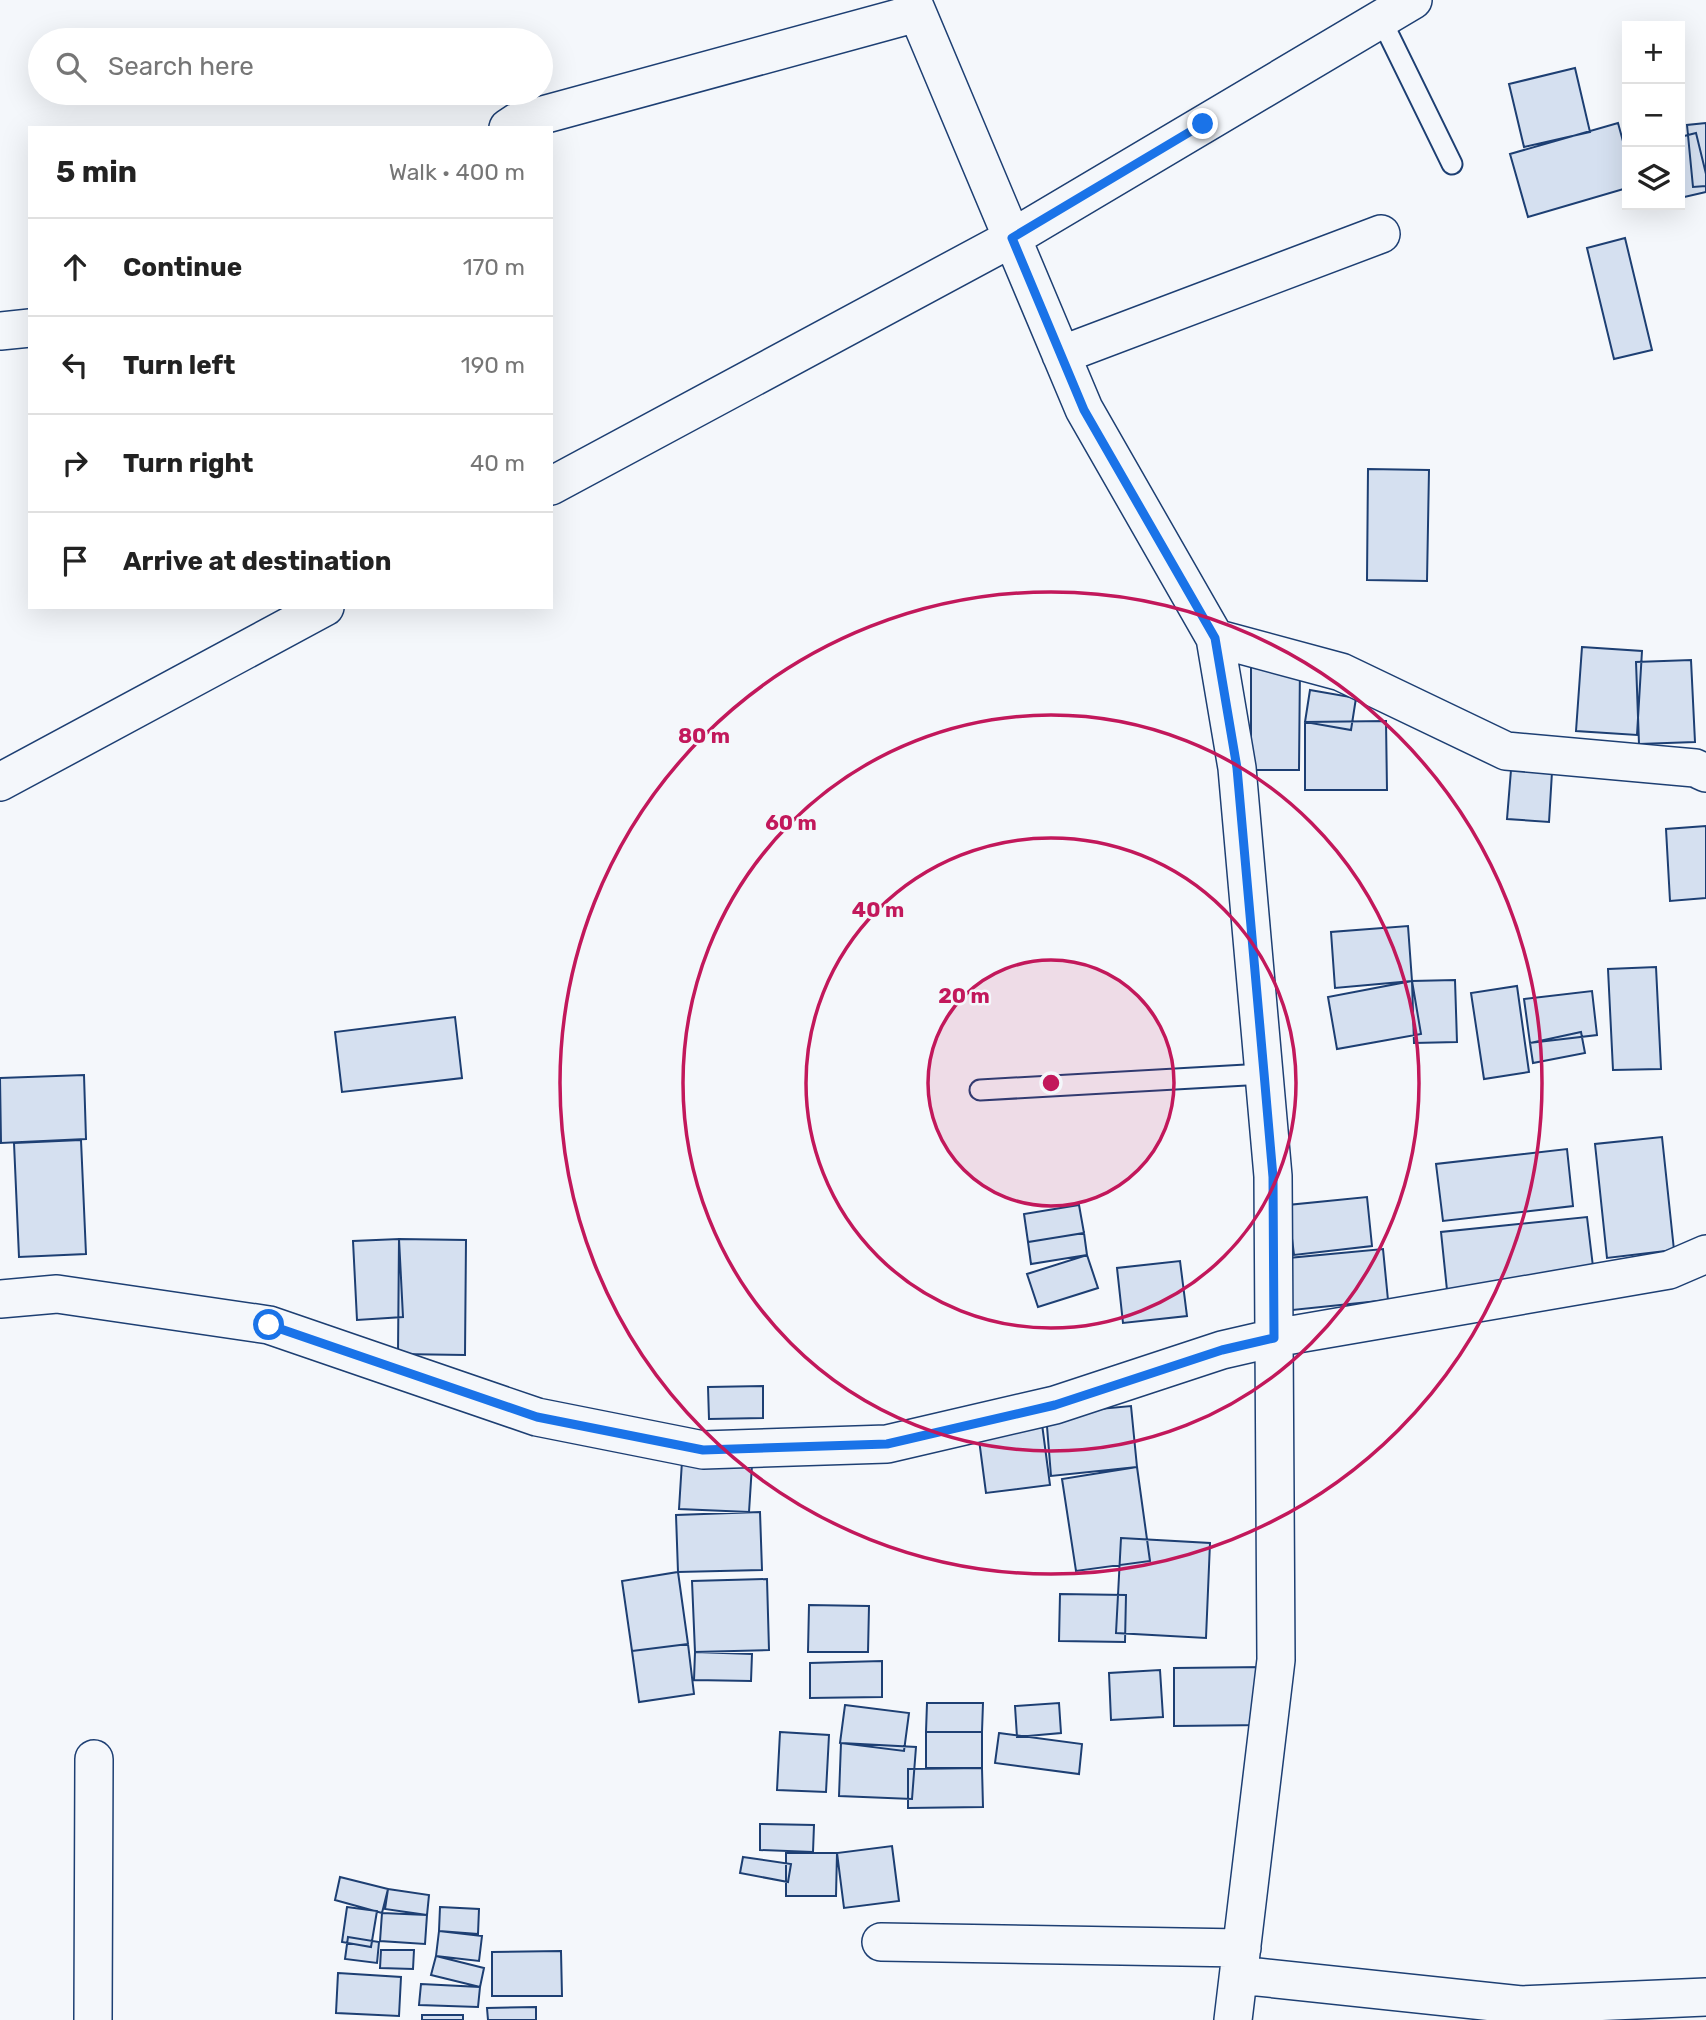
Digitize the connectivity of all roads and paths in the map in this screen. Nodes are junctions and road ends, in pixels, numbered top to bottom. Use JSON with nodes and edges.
{"nodes":[{"id":1,"x":1413,"y":0,"type":"edge"},
{"id":2,"x":914,"y":6,"type":"edge"},
{"id":3,"x":1381,"y":19,"type":"junction"},
{"id":4,"x":511,"y":126,"type":"edge"},
{"id":5,"x":1452,"y":164,"type":"dead end"},
{"id":6,"x":1381,"y":234,"type":"dead end"},
{"id":7,"x":1012,"y":238,"type":"junction"},
{"id":8,"x":28,"y":328,"type":"edge"},
{"id":9,"x":0,"y":331,"type":"edge"},
{"id":10,"x":1061,"y":355,"type":"junction"},
{"id":11,"x":553,"y":485,"type":"edge"},
{"id":12,"x":321,"y":609,"type":"edge"},
{"id":13,"x":1215,"y":638,"type":"junction"},
{"id":14,"x":1706,"y":773,"type":"edge"},
{"id":15,"x":0,"y":782,"type":"edge"},
{"id":16,"x":1264,"y":1073,"type":"junction"},
{"id":17,"x":980,"y":1090,"type":"dead end"},
{"id":18,"x":1706,"y":1254,"type":"edge"},
{"id":19,"x":0,"y":1299,"type":"edge"},
{"id":20,"x":1274,"y":1338,"type":"junction"},
{"id":21,"x":94,"y":1759,"type":"dead end"},
{"id":22,"x":881,"y":1942,"type":"dead end"},
{"id":23,"x":1240,"y":1961,"type":"junction"},
{"id":24,"x":1706,"y":1997,"type":"edge"},
{"id":25,"x":93,"y":2020,"type":"edge"},
{"id":26,"x":1233,"y":2020,"type":"edge"}],
"edges":[{"from":1,"to":3,"type":"street"},
{"from":2,"to":4,"type":"street"},
{"from":2,"to":7,"type":"street"},
{"from":3,"to":5,"type":"lane"},
{"from":3,"to":7,"type":"street"},
{"from":6,"to":10,"type":"street"},
{"from":7,"to":10,"type":"street"},
{"from":7,"to":11,"type":"street"},
{"from":8,"to":9,"type":"street"},
{"from":10,"to":13,"type":"street"},
{"from":12,"to":15,"type":"street"},
{"from":13,"to":14,"type":"street"},
{"from":13,"to":16,"type":"street"},
{"from":16,"to":17,"type":"lane"},
{"from":16,"to":20,"type":"street"},
{"from":18,"to":20,"type":"street"},
{"from":19,"to":20,"type":"street"},
{"from":20,"to":23,"type":"street"},
{"from":21,"to":25,"type":"street"},
{"from":22,"to":23,"type":"street"},
{"from":23,"to":24,"type":"street"},
{"from":23,"to":26,"type":"street"}]}
